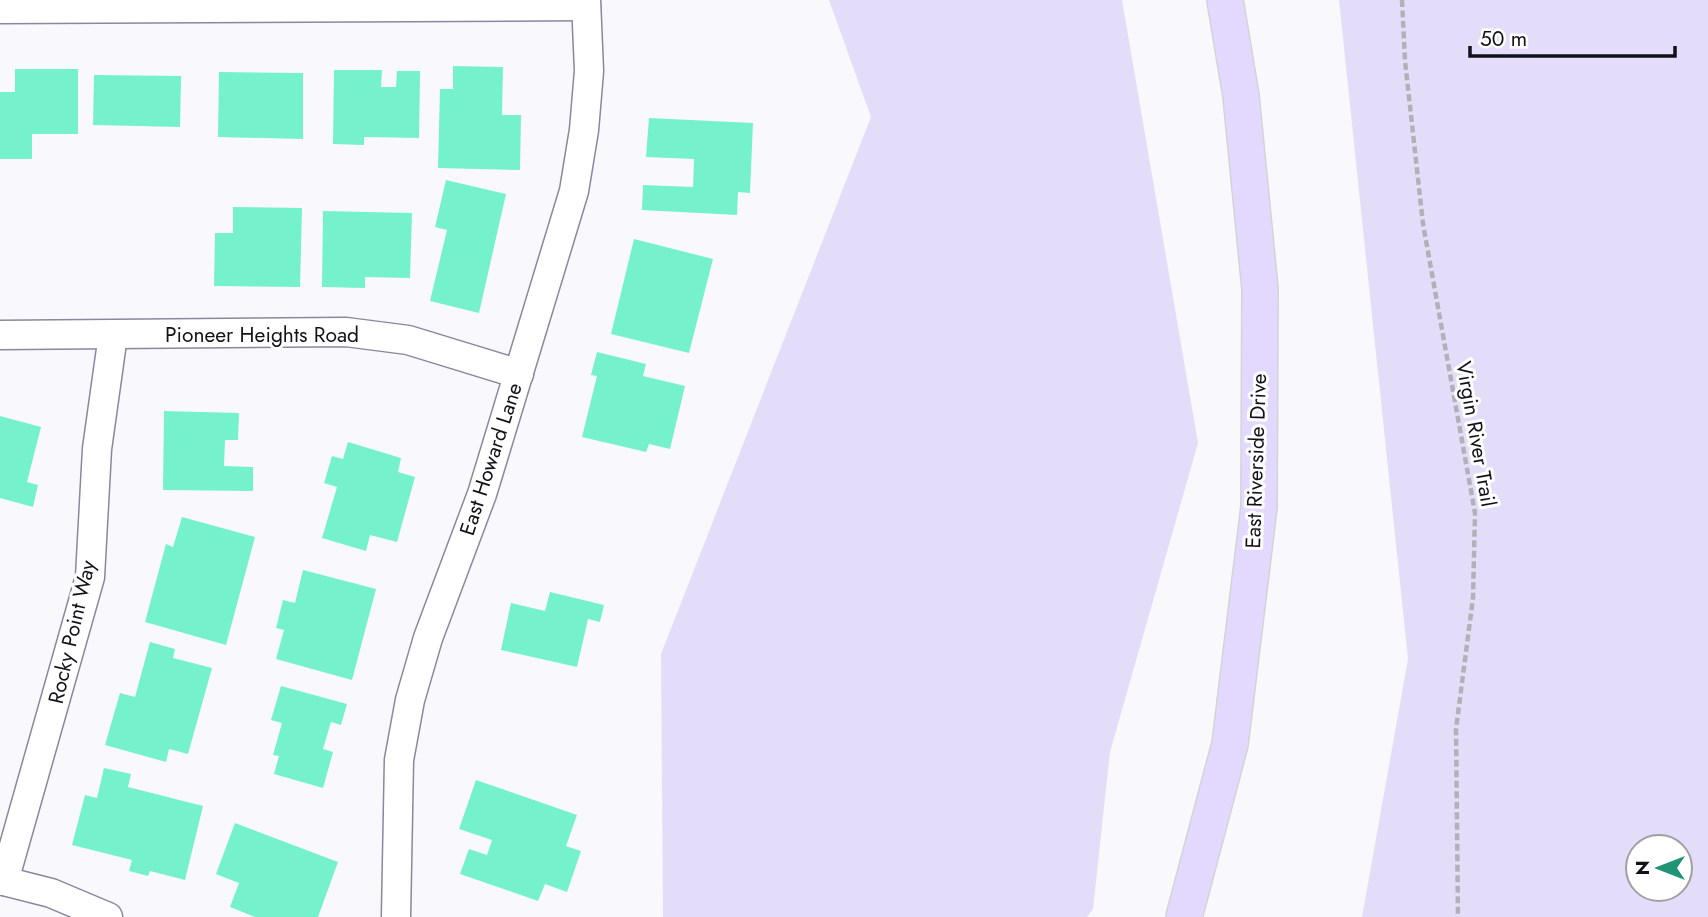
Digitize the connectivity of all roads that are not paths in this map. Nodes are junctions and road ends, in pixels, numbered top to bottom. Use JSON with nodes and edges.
{"nodes":[{"id":1,"x":1225,"y":0,"type":"edge"},
{"id":2,"x":586,"y":3,"type":"edge"},
{"id":3,"x":0,"y":9,"type":"edge"},
{"id":4,"x":0,"y":335,"type":"edge"},
{"id":5,"x":113,"y":335,"type":"junction"},
{"id":6,"x":519,"y":374,"type":"junction"},
{"id":7,"x":2,"y":880,"type":"edge"},
{"id":8,"x":108,"y":917,"type":"edge"},
{"id":9,"x":396,"y":917,"type":"edge"},
{"id":10,"x":1184,"y":917,"type":"edge"}],
"edges":[{"from":1,"to":10,"type":"main road","name":"East Riverside Drive"},
{"from":2,"to":3,"type":"street"},
{"from":2,"to":6,"type":"street","name":"East Howard Lane"},
{"from":4,"to":5,"type":"street","name":"Pioneer Heights Road"},
{"from":5,"to":6,"type":"street","name":"Pioneer Heights Road"},
{"from":5,"to":7,"type":"street","name":"Rocky Point Way"},
{"from":6,"to":9,"type":"street","name":"East Howard Lane"},
{"from":7,"to":8,"type":"street"}]}
